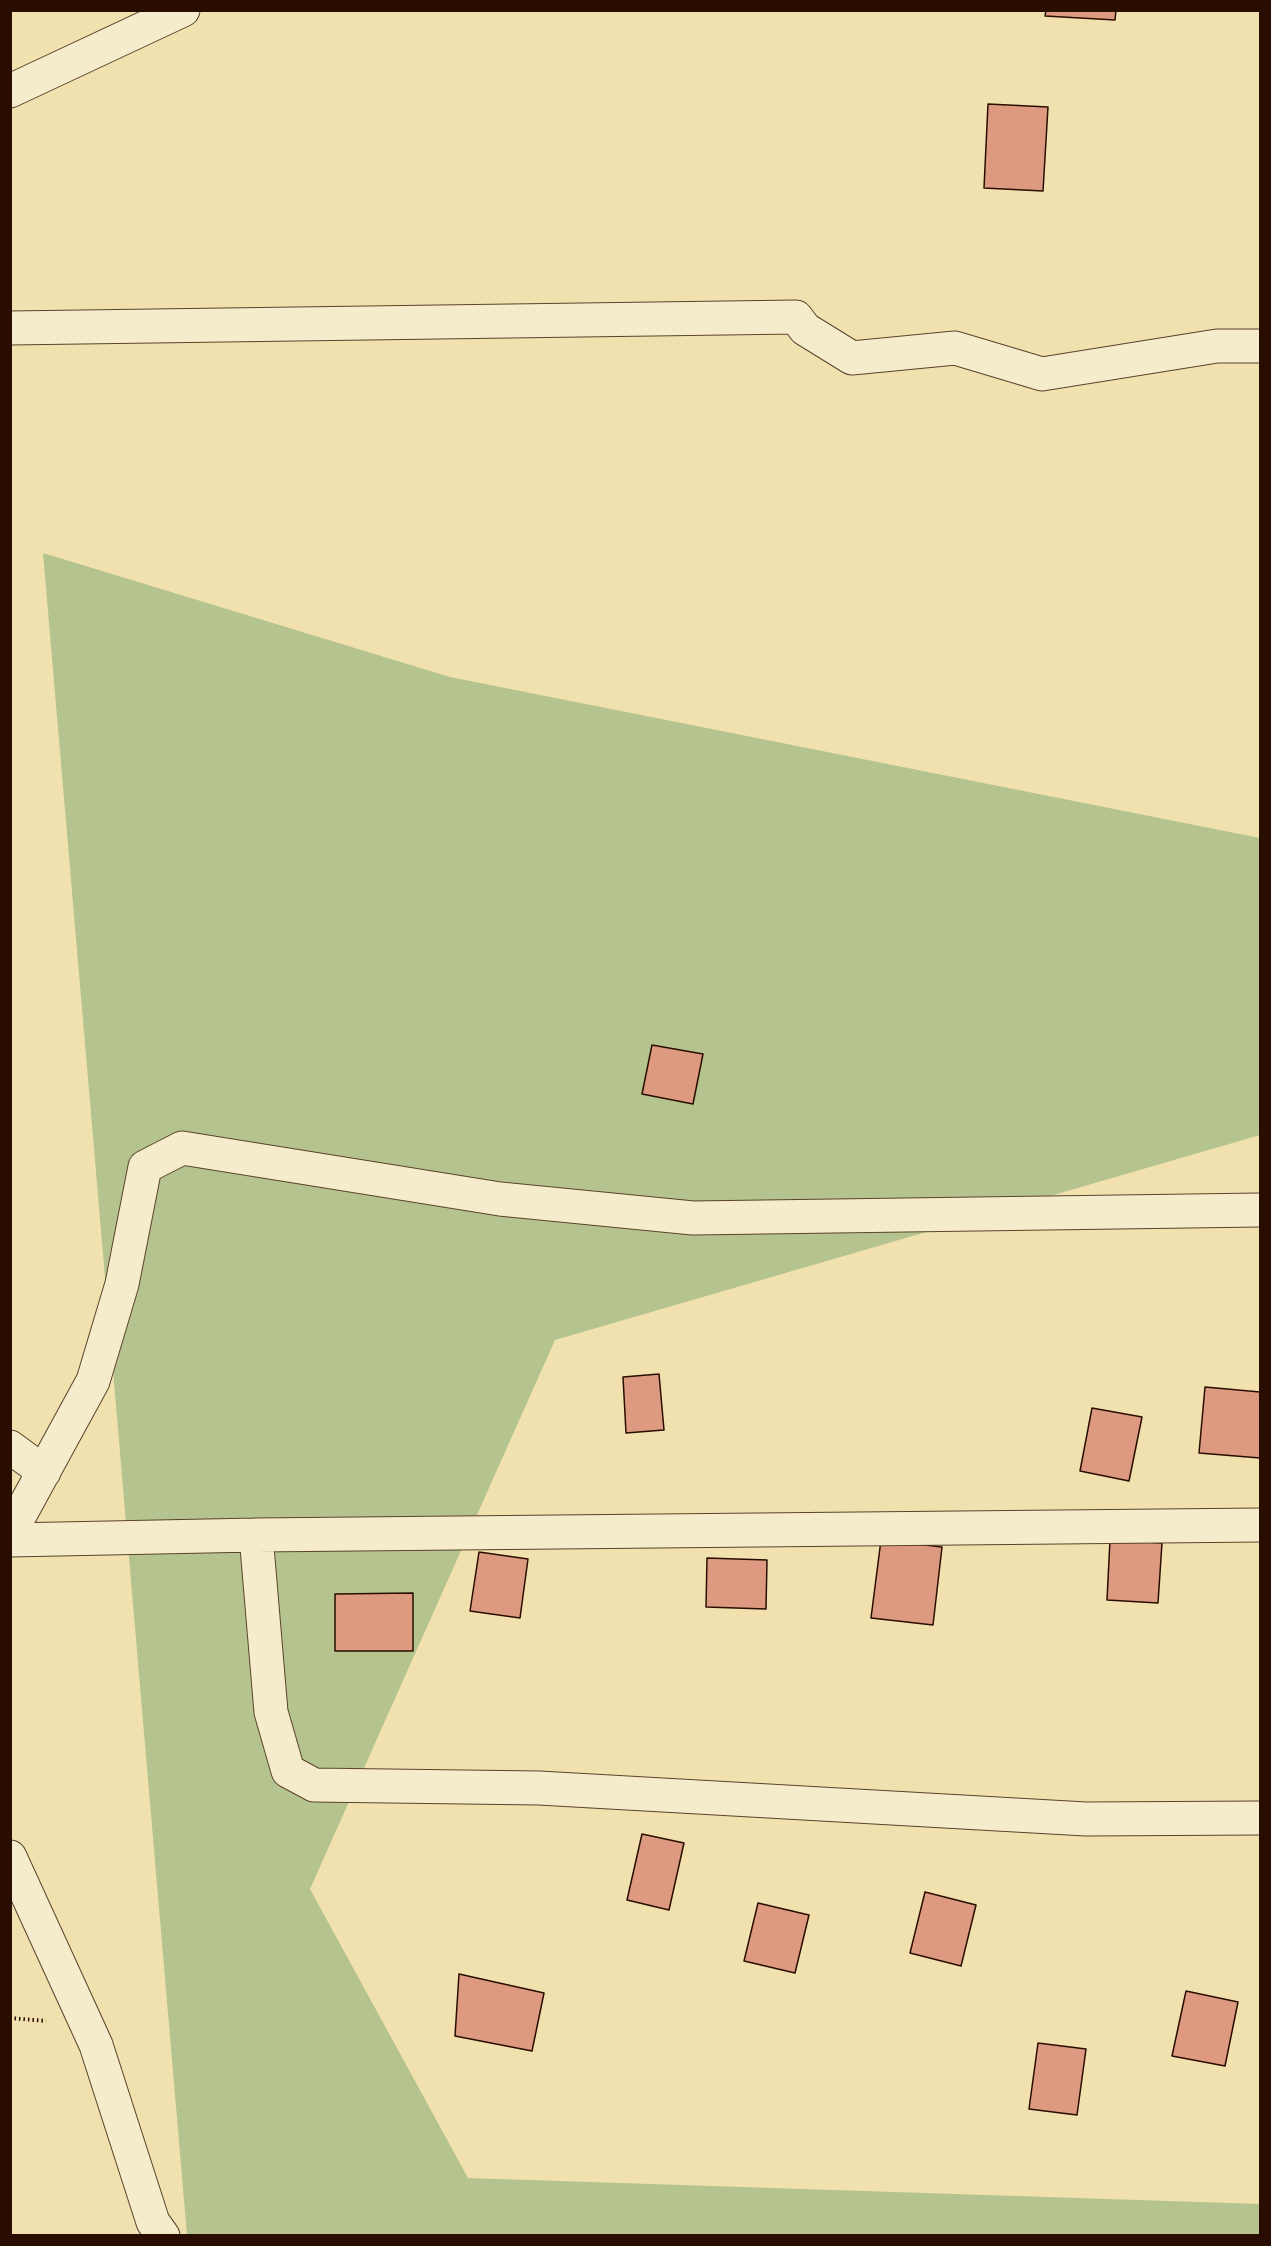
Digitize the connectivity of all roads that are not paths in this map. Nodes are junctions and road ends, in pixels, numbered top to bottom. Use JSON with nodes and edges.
{"nodes":[{"id":1,"x":183,"y":10,"type":"edge"},
{"id":2,"x":10,"y":91,"type":"edge"},
{"id":3,"x":10,"y":328,"type":"edge"},
{"id":4,"x":1260,"y":346,"type":"edge"},
{"id":5,"x":1260,"y":1210,"type":"edge"},
{"id":6,"x":10,"y":1447,"type":"edge"},
{"id":7,"x":44,"y":1472,"type":"junction"},
{"id":8,"x":1260,"y":1525,"type":"edge"},
{"id":9,"x":10,"y":1533,"type":"edge"},
{"id":10,"x":256,"y":1535,"type":"junction"},
{"id":11,"x":10,"y":1540,"type":"edge"},
{"id":12,"x":1260,"y":1818,"type":"edge"},
{"id":13,"x":10,"y":1857,"type":"edge"},
{"id":14,"x":163,"y":2235,"type":"edge"}],
"edges":[{"from":1,"to":2,"type":"street"},
{"from":3,"to":4,"type":"street"},
{"from":5,"to":7,"type":"street"},
{"from":6,"to":7,"type":"street"},
{"from":7,"to":9,"type":"street"},
{"from":8,"to":10,"type":"street"},
{"from":10,"to":11,"type":"street"},
{"from":10,"to":12,"type":"street"},
{"from":13,"to":14,"type":"street"}]}
